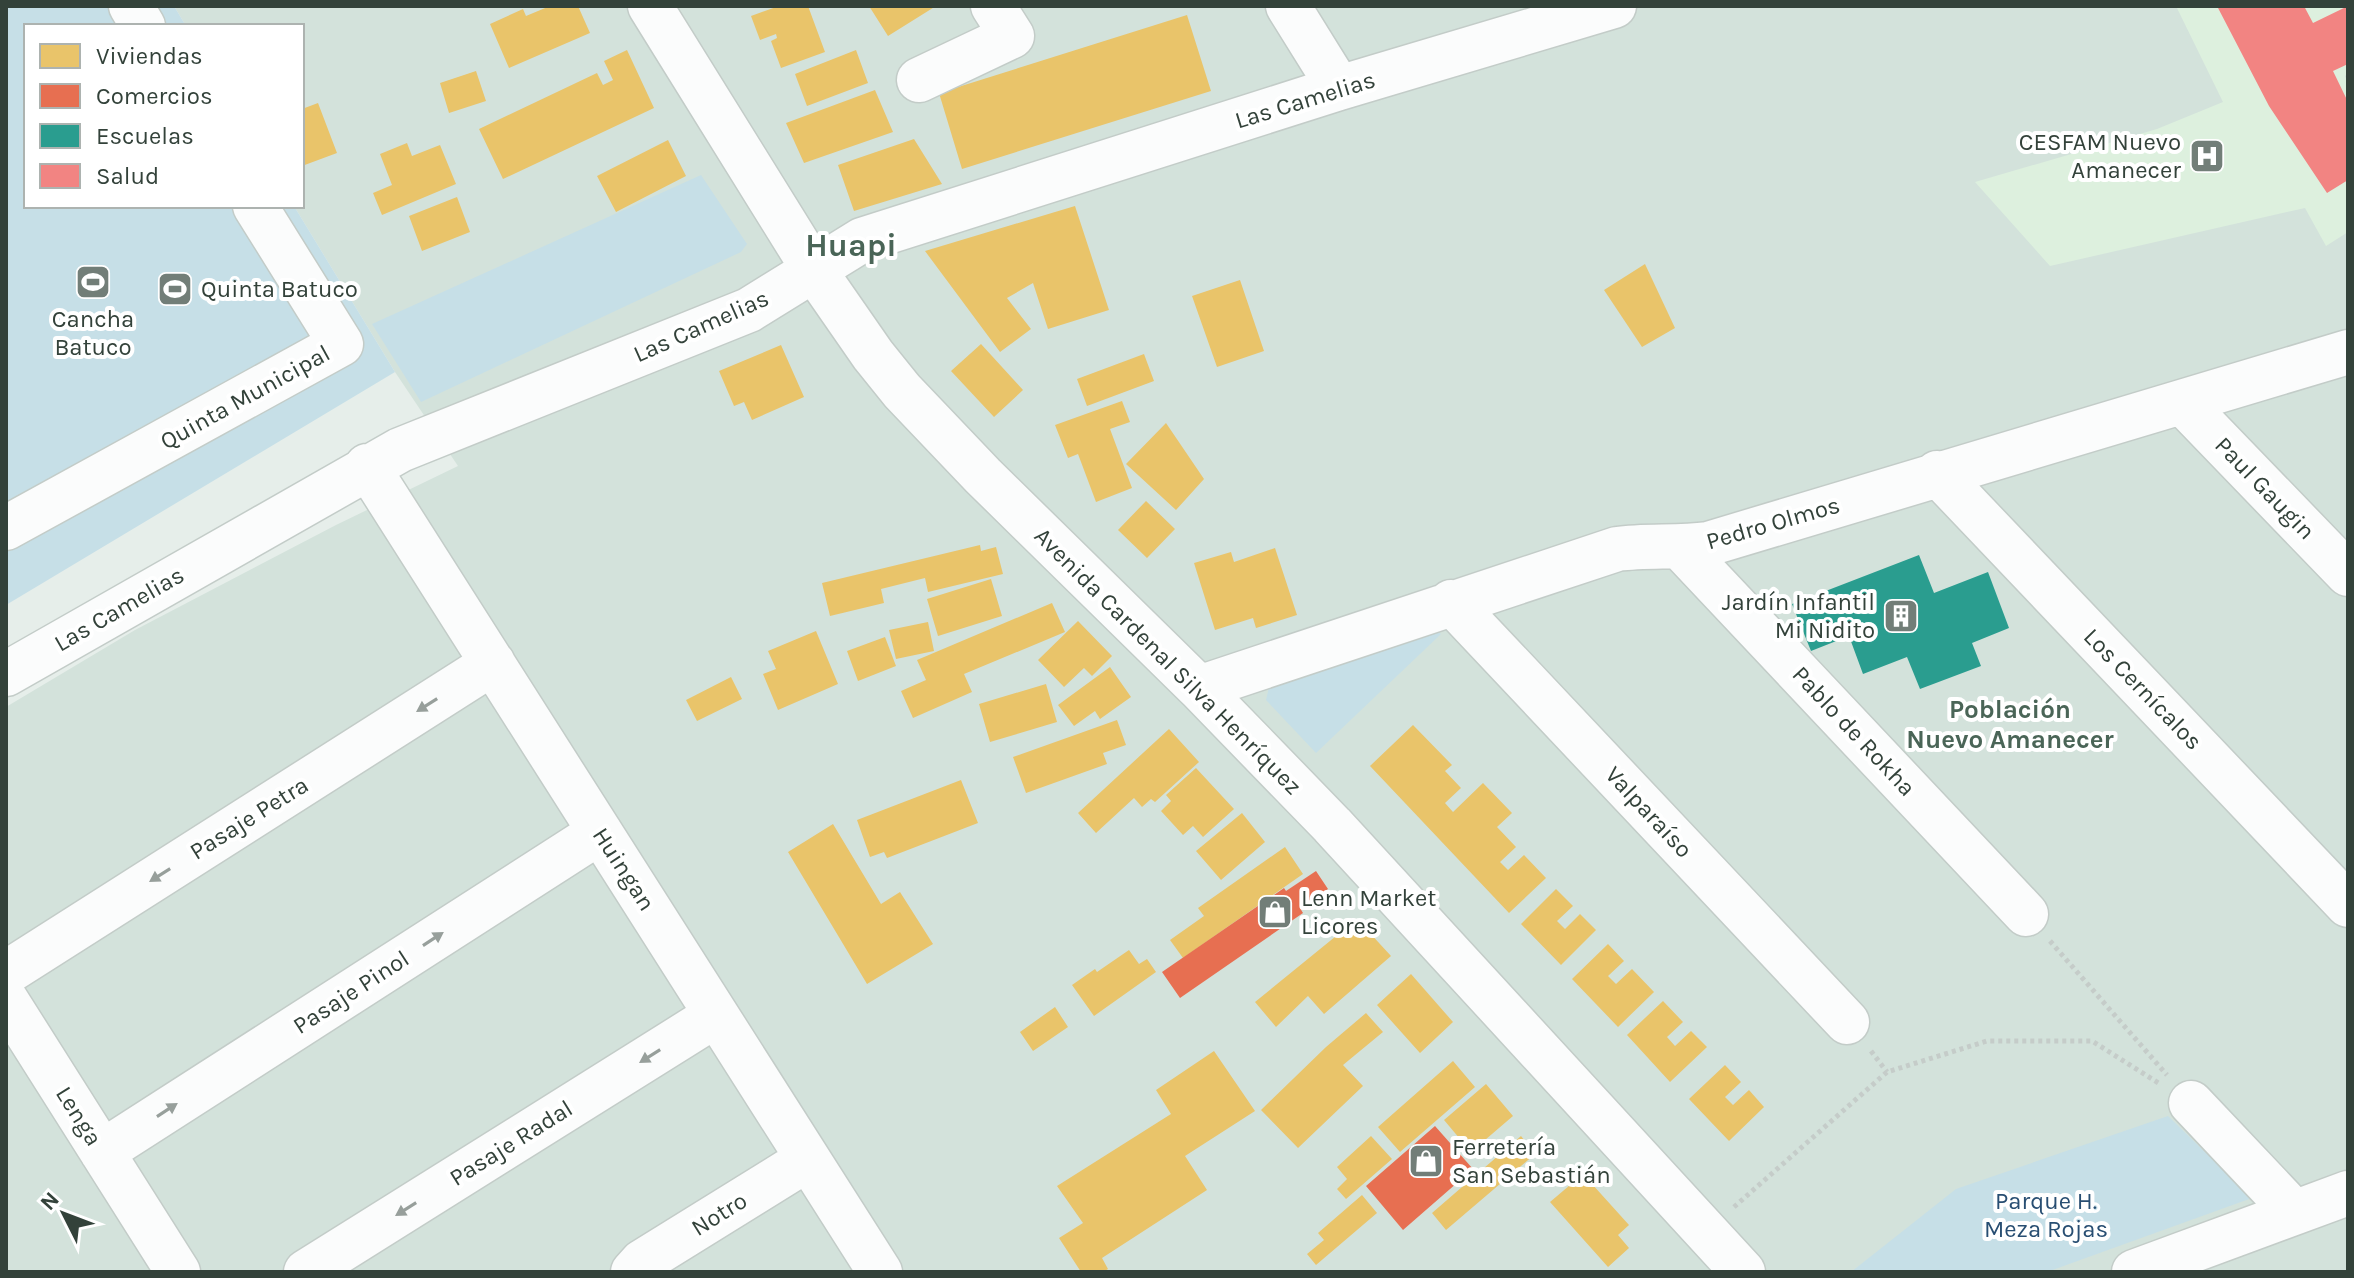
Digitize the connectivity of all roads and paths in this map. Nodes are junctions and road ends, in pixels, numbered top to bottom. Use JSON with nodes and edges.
{"nodes":[{"id":1,"x":131,"y":6,"type":"edge"},
{"id":2,"x":650,"y":6,"type":"edge"},
{"id":3,"x":993,"y":6,"type":"edge"},
{"id":4,"x":1288,"y":6,"type":"edge"},
{"id":5,"x":1614,"y":6,"type":"edge"},
{"id":6,"x":1560,"y":14,"type":"edge"},
{"id":7,"x":142,"y":24,"type":"edge"},
{"id":8,"x":919,"y":80,"type":"dead end"},
{"id":9,"x":1339,"y":88,"type":"junction"},
{"id":10,"x":256,"y":208,"type":"edge"},
{"id":11,"x":814,"y":270,"type":"junction"},
{"id":12,"x":2348,"y":352,"type":"edge"},
{"id":13,"x":2182,"y":402,"type":"junction"},
{"id":14,"x":367,"y":466,"type":"junction"},
{"id":15,"x":1937,"y":473,"type":"junction"},
{"id":16,"x":6,"y":528,"type":"edge"},
{"id":17,"x":1681,"y":548,"type":"junction"},
{"id":18,"x":2348,"y":574,"type":"edge"},
{"id":19,"x":1451,"y":602,"type":"junction"},
{"id":20,"x":493,"y":663,"type":"junction"},
{"id":21,"x":6,"y":674,"type":"edge"},
{"id":22,"x":1199,"y":688,"type":"junction"},
{"id":23,"x":600,"y":832,"type":"junction"},
{"id":24,"x":2348,"y":905,"type":"edge"},
{"id":25,"x":2026,"y":914,"type":"joint"},
{"id":26,"x":6,"y":973,"type":"edge"},
{"id":27,"x":6,"y":1000,"type":"edge"},
{"id":28,"x":716,"y":1015,"type":"junction"},
{"id":29,"x":1847,"y":1022,"type":"dead end"},
{"id":30,"x":2191,"y":1103,"type":"junction"},
{"id":31,"x":102,"y":1152,"type":"junction"},
{"id":32,"x":808,"y":1159,"type":"junction"},
{"id":33,"x":2348,"y":1193,"type":"edge"},
{"id":34,"x":2294,"y":1212,"type":"junction"},
{"id":35,"x":1707,"y":1232,"type":"junction"},
{"id":36,"x":2228,"y":1256,"type":"edge"},
{"id":37,"x":178,"y":1272,"type":"edge"},
{"id":38,"x":306,"y":1272,"type":"edge"},
{"id":39,"x":633,"y":1272,"type":"edge"},
{"id":40,"x":880,"y":1272,"type":"edge"},
{"id":41,"x":1743,"y":1272,"type":"edge"},
{"id":42,"x":2134,"y":1272,"type":"edge"}],
"edges":[{"from":1,"to":7,"type":"street"},
{"from":2,"to":11,"type":"street","name":"Avenida Cardenal Silva Henríquez"},
{"from":3,"to":8,"type":"street"},
{"from":4,"to":9,"type":"street"},
{"from":5,"to":6,"type":"street","name":"Las Camelias"},
{"from":6,"to":9,"type":"street","name":"Las Camelias"},
{"from":9,"to":11,"type":"street","name":"Las Camelias"},
{"from":10,"to":16,"type":"street","name":"Quinta Municipal"},
{"from":11,"to":14,"type":"street","name":"Las Camelias"},
{"from":11,"to":22,"type":"street","name":"Avenida Cardenal Silva Henríquez"},
{"from":12,"to":13,"type":"street","name":"Pedro Olmos"},
{"from":13,"to":15,"type":"street","name":"Pedro Olmos"},
{"from":13,"to":18,"type":"street","name":"Paul Gaugin"},
{"from":14,"to":20,"type":"street","name":"Huingan"},
{"from":14,"to":21,"type":"street","name":"Las Camelias"},
{"from":15,"to":17,"type":"street","name":"Pedro Olmos"},
{"from":15,"to":24,"type":"street","name":"Los Cernícalos"},
{"from":17,"to":19,"type":"street","name":"Pedro Olmos"},
{"from":17,"to":25,"type":"street","name":"Pablo de Rokha"},
{"from":19,"to":22,"type":"street","name":"Pedro Olmos"},
{"from":19,"to":29,"type":"street","name":"Valparaíso"},
{"from":20,"to":23,"type":"street","name":"Huingan"},
{"from":20,"to":26,"type":"street","name":"Pasaje Petra","one_way":true},
{"from":22,"to":35,"type":"street","name":"Avenida Cardenal Silva Henríquez"},
{"from":23,"to":28,"type":"street","name":"Huingan"},
{"from":31,"to":23,"type":"street","name":"Pasaje Pinol","one_way":true},
{"from":25,"to":30,"type":"path"},
{"from":27,"to":31,"type":"street","name":"Lenga"},
{"from":28,"to":32,"type":"street","name":"Huingan"},
{"from":28,"to":38,"type":"street","name":"Pasaje Radal","one_way":true},
{"from":30,"to":34,"type":"street"},
{"from":30,"to":35,"type":"path"},
{"from":31,"to":37,"type":"street","name":"Lenga"},
{"from":32,"to":39,"type":"street","name":"Notro"},
{"from":32,"to":40,"type":"street","name":"Huingan"},
{"from":33,"to":34,"type":"street"},
{"from":34,"to":36,"type":"street"},
{"from":35,"to":41,"type":"street","name":"Avenida Cardenal Silva Henríquez"},
{"from":36,"to":42,"type":"street"}]}
